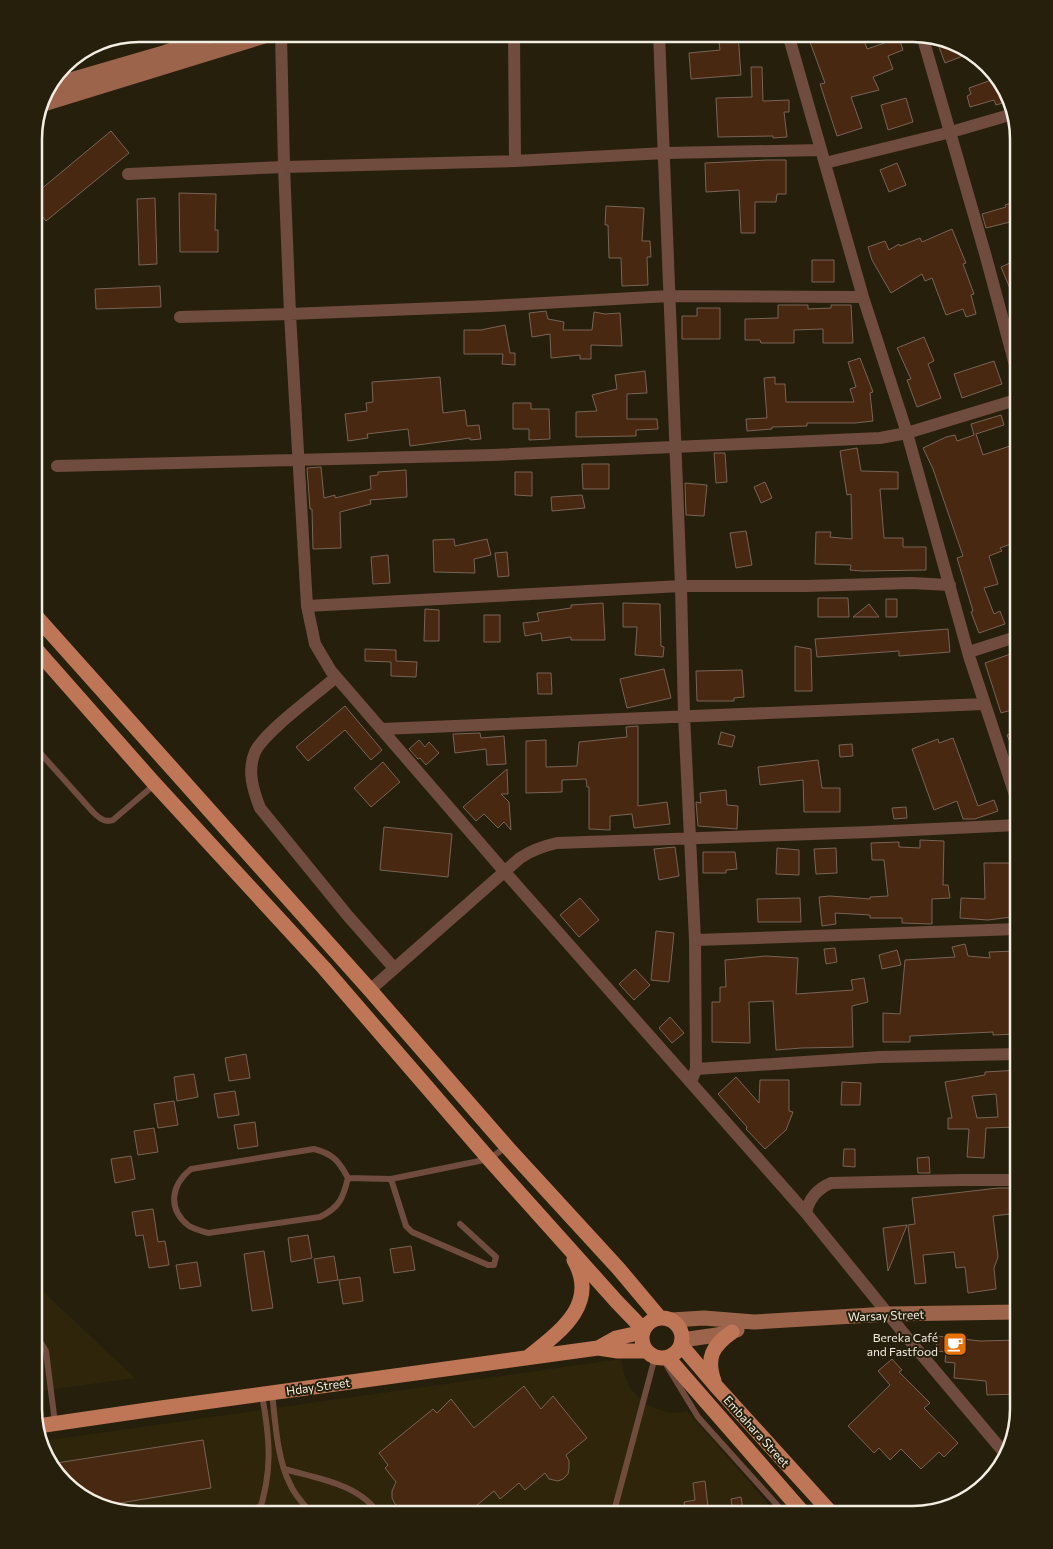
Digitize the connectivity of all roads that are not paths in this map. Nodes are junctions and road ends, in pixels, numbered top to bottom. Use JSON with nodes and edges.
{"nodes":[{"id":1,"x":192,"y":43,"type":"edge"},
{"id":2,"x":241,"y":43,"type":"edge"},
{"id":3,"x":281,"y":43,"type":"edge"},
{"id":4,"x":514,"y":43,"type":"edge"},
{"id":5,"x":659,"y":43,"type":"edge"},
{"id":6,"x":791,"y":43,"type":"edge"},
{"id":7,"x":925,"y":43,"type":"edge"},
{"id":8,"x":61,"y":83,"type":"edge"},
{"id":9,"x":50,"y":102,"type":"edge"},
{"id":10,"x":1007,"y":116,"type":"edge"},
{"id":11,"x":951,"y":132,"type":"junction"},
{"id":12,"x":821,"y":150,"type":"junction"},
{"id":13,"x":665,"y":153,"type":"junction"},
{"id":14,"x":515,"y":161,"type":"junction"},
{"id":15,"x":825,"y":163,"type":"junction"},
{"id":16,"x":284,"y":167,"type":"junction"},
{"id":17,"x":128,"y":174,"type":"dead end"},
{"id":18,"x":669,"y":296,"type":"junction"},
{"id":19,"x":863,"y":296,"type":"junction"},
{"id":20,"x":290,"y":314,"type":"junction"},
{"id":21,"x":180,"y":317,"type":"dead end"},
{"id":22,"x":1011,"y":351,"type":"edge"},
{"id":23,"x":1011,"y":402,"type":"edge"},
{"id":24,"x":907,"y":434,"type":"junction"},
{"id":25,"x":676,"y":447,"type":"junction"},
{"id":26,"x":300,"y":460,"type":"junction"},
{"id":27,"x":57,"y":466,"type":"dead end"},
{"id":28,"x":950,"y":585,"type":"junction"},
{"id":29,"x":681,"y":586,"type":"junction"},
{"id":30,"x":307,"y":606,"type":"junction"},
{"id":31,"x":43,"y":624,"type":"edge"},
{"id":32,"x":1011,"y":639,"type":"edge"},
{"id":33,"x":969,"y":652,"type":"junction"},
{"id":34,"x":43,"y":657,"type":"edge"},
{"id":35,"x":336,"y":677,"type":"junction"},
{"id":36,"x":984,"y":704,"type":"junction"},
{"id":37,"x":684,"y":715,"type":"junction"},
{"id":38,"x":381,"y":728,"type":"junction"},
{"id":39,"x":43,"y":754,"type":"edge"},
{"id":40,"x":1011,"y":783,"type":"edge"},
{"id":41,"x":155,"y":784,"type":"junction"},
{"id":42,"x":1011,"y":825,"type":"edge"},
{"id":43,"x":690,"y":839,"type":"junction"},
{"id":44,"x":504,"y":871,"type":"junction"},
{"id":45,"x":1011,"y":929,"type":"edge"},
{"id":46,"x":695,"y":940,"type":"junction"},
{"id":47,"x":394,"y":968,"type":"junction"},
{"id":48,"x":370,"y":990,"type":"junction"},
{"id":49,"x":1011,"y":1054,"type":"edge"},
{"id":50,"x":696,"y":1069,"type":"junction"},
{"id":51,"x":691,"y":1082,"type":"junction"},
{"id":52,"x":507,"y":1147,"type":"junction"},
{"id":53,"x":489,"y":1159,"type":"junction"},
{"id":54,"x":348,"y":1178,"type":"junction"},
{"id":55,"x":391,"y":1179,"type":"junction"},
{"id":56,"x":1011,"y":1180,"type":"edge"},
{"id":57,"x":806,"y":1213,"type":"junction"},
{"id":58,"x":460,"y":1224,"type":"dead end"},
{"id":59,"x":564,"y":1243,"type":"junction"},
{"id":60,"x":1011,"y":1312,"type":"edge"},
{"id":61,"x":888,"y":1314,"type":"junction"},
{"id":62,"x":666,"y":1319,"type":"junction"},
{"id":63,"x":754,"y":1322,"type":"junction"},
{"id":64,"x":643,"y":1330,"type":"junction"},
{"id":65,"x":732,"y":1332,"type":"junction"},
{"id":66,"x":682,"y":1343,"type":"junction"},
{"id":67,"x":42,"y":1344,"type":"edge"},
{"id":68,"x":598,"y":1348,"type":"junction"},
{"id":69,"x":658,"y":1356,"type":"junction"},
{"id":70,"x":525,"y":1359,"type":"junction"},
{"id":71,"x":715,"y":1385,"type":"junction"},
{"id":72,"x":267,"y":1393,"type":"junction"},
{"id":73,"x":55,"y":1424,"type":"junction"},
{"id":74,"x":44,"y":1425,"type":"edge"},
{"id":75,"x":1002,"y":1450,"type":"edge"},
{"id":76,"x":284,"y":1469,"type":"junction"},
{"id":77,"x":261,"y":1506,"type":"edge"},
{"id":78,"x":306,"y":1506,"type":"edge"},
{"id":79,"x":372,"y":1506,"type":"edge"},
{"id":80,"x":616,"y":1506,"type":"edge"},
{"id":81,"x":778,"y":1506,"type":"edge"},
{"id":82,"x":797,"y":1506,"type":"edge"},
{"id":83,"x":825,"y":1506,"type":"edge"}],
"edges":[{"from":1,"to":8,"type":"main road"},
{"from":2,"to":9,"type":"main road"},
{"from":3,"to":16,"type":"street"},
{"from":4,"to":14,"type":"street"},
{"from":5,"to":13,"type":"street"},
{"from":6,"to":12,"type":"street"},
{"from":7,"to":11,"type":"street"},
{"from":10,"to":11,"type":"street"},
{"from":11,"to":15,"type":"street"},
{"from":11,"to":22,"type":"street"},
{"from":12,"to":13,"type":"street"},
{"from":12,"to":15,"type":"street"},
{"from":13,"to":14,"type":"street"},
{"from":13,"to":18,"type":"street"},
{"from":14,"to":16,"type":"street"},
{"from":15,"to":19,"type":"street"},
{"from":16,"to":17,"type":"street"},
{"from":16,"to":20,"type":"street"},
{"from":18,"to":19,"type":"street"},
{"from":18,"to":20,"type":"street"},
{"from":18,"to":25,"type":"street"},
{"from":19,"to":24,"type":"street"},
{"from":20,"to":21,"type":"street"},
{"from":20,"to":26,"type":"street"},
{"from":23,"to":24,"type":"street"},
{"from":24,"to":25,"type":"street"},
{"from":24,"to":28,"type":"street"},
{"from":25,"to":26,"type":"street"},
{"from":25,"to":29,"type":"street"},
{"from":26,"to":27,"type":"street"},
{"from":26,"to":30,"type":"street"},
{"from":28,"to":29,"type":"street"},
{"from":28,"to":33,"type":"street"},
{"from":29,"to":30,"type":"street"},
{"from":29,"to":37,"type":"street"},
{"from":30,"to":35,"type":"street"},
{"from":31,"to":48,"type":"main road"},
{"from":32,"to":33,"type":"street"},
{"from":33,"to":36,"type":"street"},
{"from":34,"to":41,"type":"main road"},
{"from":35,"to":38,"type":"street"},
{"from":35,"to":47,"type":"street"},
{"from":36,"to":37,"type":"street"},
{"from":36,"to":40,"type":"street"},
{"from":37,"to":38,"type":"street"},
{"from":37,"to":43,"type":"street"},
{"from":38,"to":44,"type":"street"},
{"from":39,"to":41,"type":"lane"},
{"from":41,"to":53,"type":"main road"},
{"from":42,"to":43,"type":"street"},
{"from":43,"to":44,"type":"street"},
{"from":43,"to":46,"type":"street"},
{"from":44,"to":47,"type":"street"},
{"from":44,"to":51,"type":"street"},
{"from":45,"to":46,"type":"street"},
{"from":46,"to":50,"type":"street"},
{"from":47,"to":48,"type":"street"},
{"from":48,"to":52,"type":"main road"},
{"from":49,"to":50,"type":"street"},
{"from":50,"to":51,"type":"street"},
{"from":51,"to":57,"type":"street"},
{"from":52,"to":53,"type":"lane"},
{"from":52,"to":62,"type":"main road"},
{"from":53,"to":55,"type":"lane"},
{"from":53,"to":59,"type":"main road"},
{"from":54,"to":54,"type":"lane"},
{"from":54,"to":55,"type":"lane"},
{"from":55,"to":58,"type":"lane"},
{"from":56,"to":57,"type":"street"},
{"from":57,"to":61,"type":"street"},
{"from":59,"to":64,"type":"main road"},
{"from":59,"to":70,"type":"main road"},
{"from":60,"to":61,"type":"main road","name":"Warsay Street"},
{"from":61,"to":63,"type":"main road","name":"Warsay Street"},
{"from":61,"to":75,"type":"street"},
{"from":62,"to":63,"type":"main road"},
{"from":62,"to":64,"type":"main road"},
{"from":62,"to":66,"type":"main road"},
{"from":63,"to":65,"type":"main road"},
{"from":64,"to":68,"type":"main road"},
{"from":64,"to":69,"type":"main road"},
{"from":65,"to":66,"type":"main road"},
{"from":65,"to":71,"type":"main road"},
{"from":66,"to":69,"type":"main road"},
{"from":66,"to":71,"type":"main road","name":"Embahara Street"},
{"from":67,"to":73,"type":"lane"},
{"from":68,"to":69,"type":"main road"},
{"from":68,"to":70,"type":"main road","name":"Hday Street"},
{"from":69,"to":80,"type":"lane"},
{"from":69,"to":81,"type":"lane"},
{"from":69,"to":82,"type":"main road","name":"Embahara Street"},
{"from":70,"to":72,"type":"main road","name":"Hday Street"},
{"from":71,"to":83,"type":"main road","name":"Embahara Street"},
{"from":72,"to":73,"type":"main road","name":"Hday Street"},
{"from":72,"to":76,"type":"lane"},
{"from":72,"to":77,"type":"lane"},
{"from":73,"to":74,"type":"main road","name":"Hday Street"},
{"from":76,"to":78,"type":"lane"},
{"from":76,"to":79,"type":"lane"}]}
